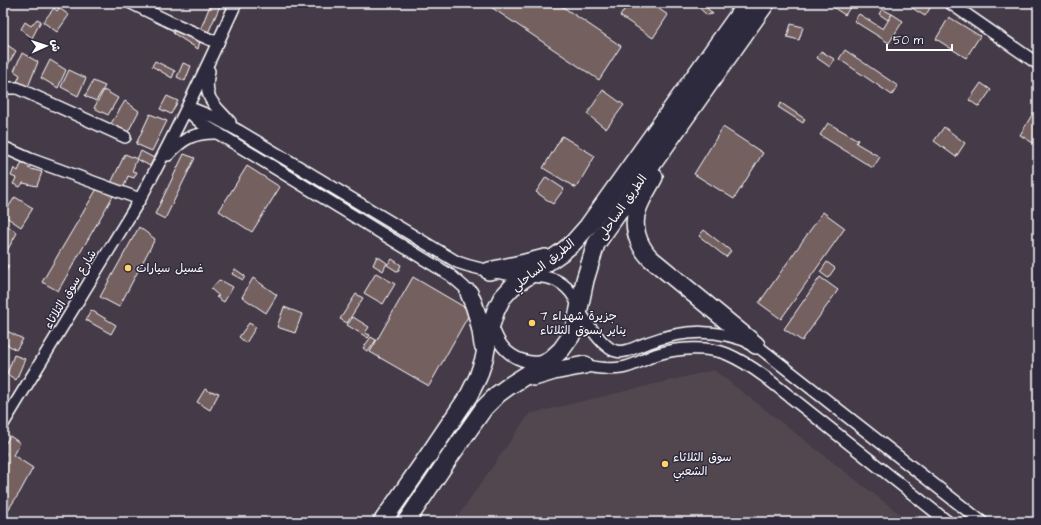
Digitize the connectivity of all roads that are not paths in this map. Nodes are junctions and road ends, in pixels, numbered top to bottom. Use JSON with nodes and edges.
{"nodes":[{"id":1,"x":131,"y":3,"type":"edge"},
{"id":2,"x":236,"y":3,"type":"edge"},
{"id":3,"x":747,"y":3,"type":"edge"},
{"id":4,"x":766,"y":3,"type":"edge"},
{"id":5,"x":950,"y":3,"type":"edge"},
{"id":6,"x":218,"y":43,"type":"junction"},
{"id":7,"x":211,"y":59,"type":"junction"},
{"id":8,"x":1038,"y":64,"type":"edge"},
{"id":9,"x":3,"y":90,"type":"edge"},
{"id":10,"x":187,"y":109,"type":"junction"},
{"id":11,"x":681,"y":123,"type":"junction"},
{"id":12,"x":239,"y":131,"type":"junction"},
{"id":13,"x":219,"y":133,"type":"junction"},
{"id":14,"x":125,"y":137,"type":"dead end"},
{"id":15,"x":3,"y":147,"type":"edge"},
{"id":16,"x":158,"y":168,"type":"junction"},
{"id":17,"x":140,"y":199,"type":"junction"},
{"id":18,"x":562,"y":252,"type":"junction"},
{"id":19,"x":489,"y":271,"type":"junction"},
{"id":20,"x":527,"y":276,"type":"junction"},
{"id":21,"x":468,"y":293,"type":"junction"},
{"id":22,"x":578,"y":310,"type":"junction"},
{"id":23,"x":491,"y":325,"type":"junction"},
{"id":24,"x":756,"y":344,"type":"junction"},
{"id":25,"x":484,"y":359,"type":"junction"},
{"id":26,"x":550,"y":360,"type":"junction"},
{"id":27,"x":585,"y":365,"type":"junction"},
{"id":28,"x":509,"y":386,"type":"junction"},
{"id":29,"x":3,"y":424,"type":"edge"},
{"id":30,"x":382,"y":522,"type":"edge"},
{"id":31,"x":406,"y":522,"type":"edge"},
{"id":32,"x":948,"y":522,"type":"edge"},
{"id":33,"x":982,"y":522,"type":"edge"}],
"edges":[{"from":1,"to":6,"type":"street"},
{"from":2,"to":6,"type":"street"},
{"from":3,"to":18,"type":"highway","name":"الطريق الساحلي"},
{"from":4,"to":11,"type":"highway","name":"الطريق الساحلى"},
{"from":5,"to":8,"type":"street"},
{"from":6,"to":7,"type":"street"},
{"from":7,"to":10,"type":"street"},
{"from":7,"to":12,"type":"street"},
{"from":9,"to":14,"type":"street"},
{"from":10,"to":12,"type":"street"},
{"from":10,"to":13,"type":"street"},
{"from":10,"to":16,"type":"street"},
{"from":11,"to":22,"type":"highway","name":"الطريق الساحلى"},
{"from":11,"to":24,"type":"highway"},
{"from":12,"to":19,"type":"street"},
{"from":13,"to":16,"type":"street"},
{"from":13,"to":21,"type":"street"},
{"from":15,"to":17,"type":"street"},
{"from":16,"to":17,"type":"street","name":"شارع سوق الثلاثاء"},
{"from":17,"to":29,"type":"street","name":"شارع سوق الثلاثاء"},
{"from":18,"to":19,"type":"highway"},
{"from":18,"to":20,"type":"highway","name":"الطريق الساحلي"},
{"from":19,"to":20,"type":"street"},
{"from":20,"to":22,"type":"street"},
{"from":20,"to":23,"type":"highway","name":"الطريق الساحلي"},
{"from":21,"to":23,"type":"street"},
{"from":21,"to":25,"type":"highway"},
{"from":22,"to":24,"type":"street"},
{"from":22,"to":26,"type":"highway","name":"الطريق الساحلى"},
{"from":23,"to":25,"type":"highway","name":"الطريق الساحلي"},
{"from":23,"to":26,"type":"street"},
{"from":24,"to":33,"type":"street"},
{"from":25,"to":30,"type":"highway","name":"الطريق الساحلي"},
{"from":26,"to":27,"type":"street"},
{"from":26,"to":28,"type":"highway","name":"الطريق الساحلى"},
{"from":27,"to":28,"type":"highway"},
{"from":27,"to":32,"type":"street"},
{"from":28,"to":31,"type":"highway","name":"الطريق الساحلى"}]}
